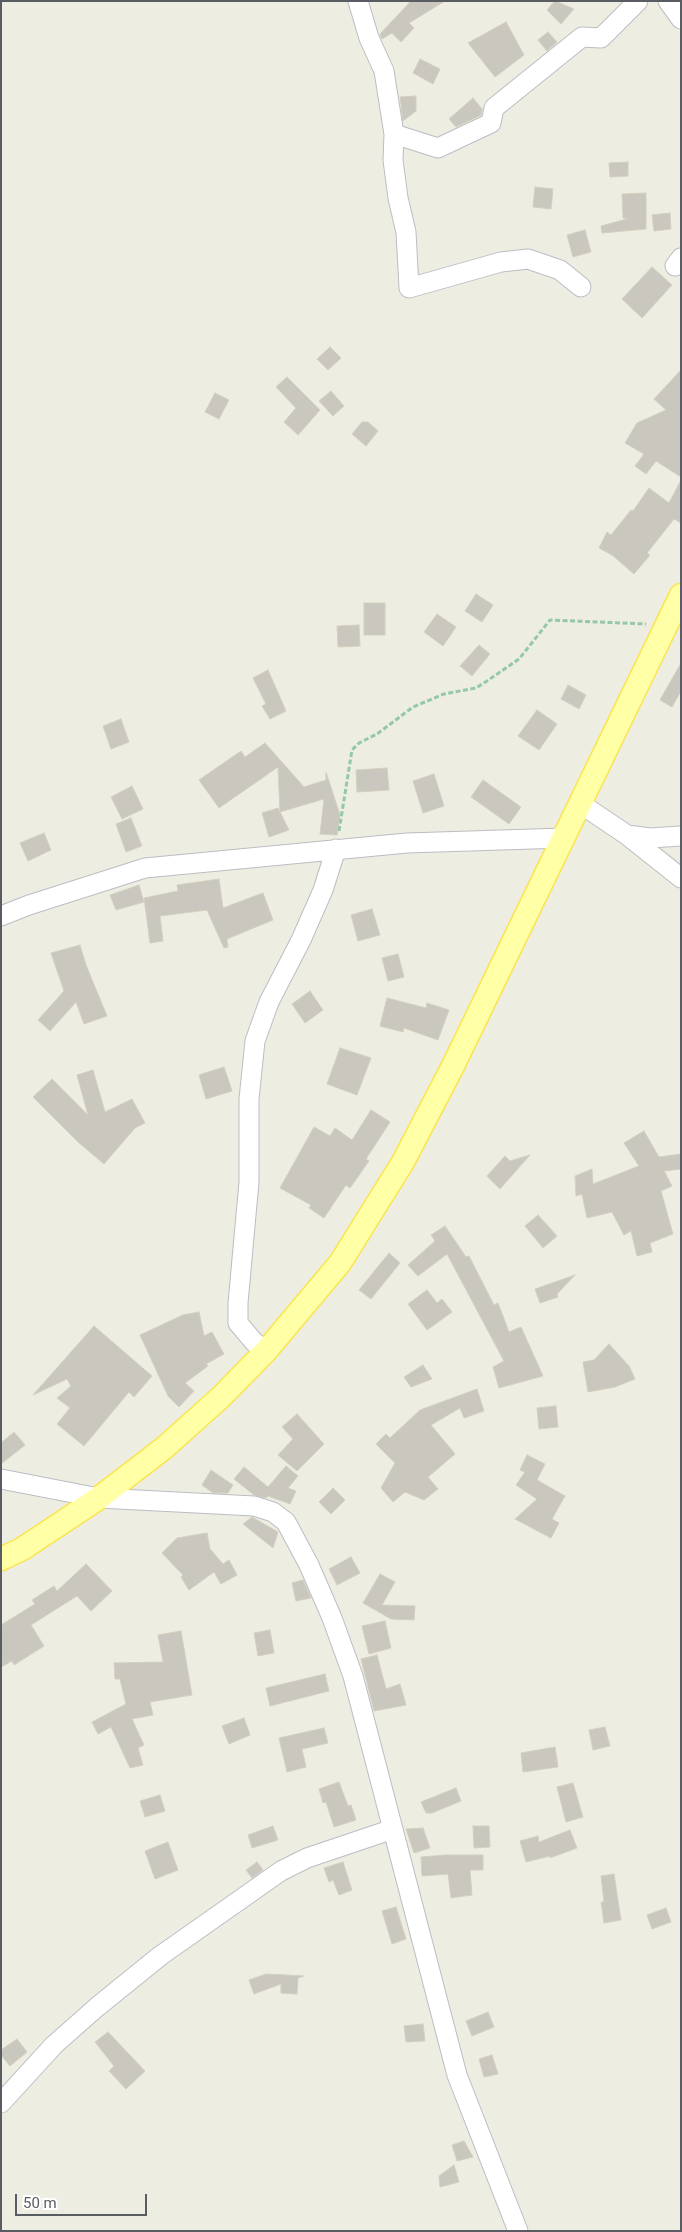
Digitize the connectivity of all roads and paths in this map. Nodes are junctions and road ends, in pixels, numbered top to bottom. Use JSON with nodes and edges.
{"nodes":[{"id":1,"x":358,"y":1,"type":"edge"},
{"id":2,"x":638,"y":1,"type":"edge"},
{"id":3,"x":668,"y":1,"type":"edge"},
{"id":4,"x":681,"y":19,"type":"edge"},
{"id":5,"x":394,"y":134,"type":"junction"},
{"id":6,"x":581,"y":287,"type":"dead end"},
{"id":7,"x":681,"y":595,"type":"edge"},
{"id":8,"x":666,"y":625,"type":"junction"},
{"id":9,"x":581,"y":804,"type":"junction"},
{"id":10,"x":627,"y":835,"type":"junction"},
{"id":11,"x":681,"y":836,"type":"edge"},
{"id":12,"x":564,"y":838,"type":"junction"},
{"id":13,"x":336,"y":849,"type":"junction"},
{"id":14,"x":681,"y":878,"type":"edge"},
{"id":15,"x":1,"y":916,"type":"edge"},
{"id":16,"x":266,"y":1351,"type":"junction"},
{"id":17,"x":1,"y":1479,"type":"edge"},
{"id":18,"x":99,"y":1498,"type":"junction"},
{"id":19,"x":1,"y":1559,"type":"edge"},
{"id":20,"x":393,"y":1829,"type":"junction"},
{"id":21,"x":1,"y":2103,"type":"edge"},
{"id":22,"x":518,"y":2231,"type":"edge"}],
"edges":[{"from":1,"to":5,"type":"street"},
{"from":2,"to":5,"type":"street"},
{"from":3,"to":4,"type":"street"},
{"from":5,"to":6,"type":"street"},
{"from":7,"to":8,"type":"main road"},
{"from":8,"to":9,"type":"main road"},
{"from":8,"to":13,"type":"path"},
{"from":9,"to":10,"type":"street"},
{"from":9,"to":12,"type":"main road"},
{"from":10,"to":11,"type":"street"},
{"from":10,"to":14,"type":"street"},
{"from":12,"to":13,"type":"street"},
{"from":12,"to":16,"type":"main road"},
{"from":13,"to":15,"type":"street"},
{"from":13,"to":16,"type":"street"},
{"from":16,"to":18,"type":"main road"},
{"from":17,"to":18,"type":"street"},
{"from":18,"to":19,"type":"main road"},
{"from":18,"to":20,"type":"street"},
{"from":20,"to":21,"type":"street"},
{"from":20,"to":22,"type":"street"}]}
